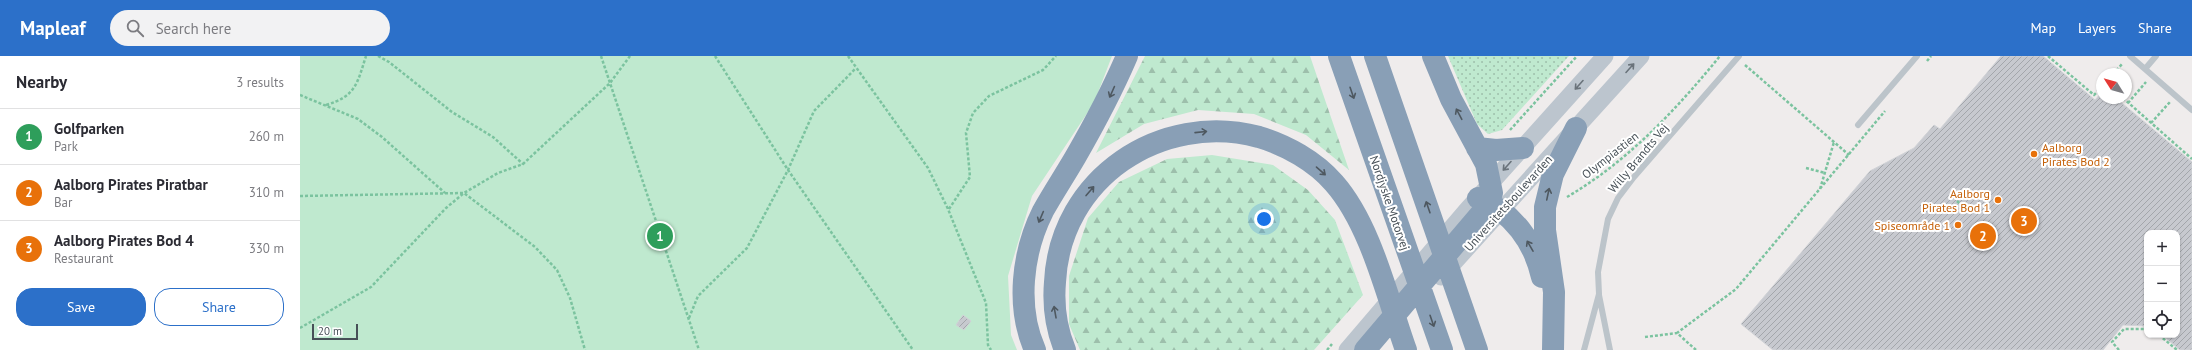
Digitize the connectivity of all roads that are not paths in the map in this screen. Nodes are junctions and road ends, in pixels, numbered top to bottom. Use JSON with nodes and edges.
{"nodes":[{"id":1,"x":1127,"y":56,"type":"edge"},
{"id":2,"x":1339,"y":56,"type":"edge"},
{"id":3,"x":1375,"y":56,"type":"edge"},
{"id":4,"x":1433,"y":56,"type":"edge"},
{"id":5,"x":1605,"y":56,"type":"edge"},
{"id":6,"x":1641,"y":56,"type":"edge"},
{"id":7,"x":1917,"y":56,"type":"edge"},
{"id":8,"x":2130,"y":56,"type":"edge"},
{"id":9,"x":2156,"y":56,"type":"edge"},
{"id":10,"x":1738,"y":57,"type":"edge"},
{"id":11,"x":2145,"y":69,"type":"junction"},
{"id":12,"x":2192,"y":110,"type":"edge"},
{"id":13,"x":1858,"y":125,"type":"dead end"},
{"id":14,"x":1576,"y":128,"type":"junction"},
{"id":15,"x":1478,"y":148,"type":"junction"},
{"id":16,"x":1523,"y":148,"type":"junction"},
{"id":17,"x":1481,"y":210,"type":"junction"},
{"id":18,"x":1599,"y":294,"type":"junction"},
{"id":19,"x":1552,"y":323,"type":"junction"},
{"id":20,"x":1370,"y":342,"type":"edge"},
{"id":21,"x":1035,"y":350,"type":"edge"},
{"id":22,"x":1065,"y":350,"type":"edge"},
{"id":23,"x":1347,"y":350,"type":"edge"},
{"id":24,"x":1406,"y":350,"type":"edge"},
{"id":25,"x":1442,"y":350,"type":"edge"},
{"id":26,"x":1477,"y":350,"type":"edge"},
{"id":27,"x":1553,"y":350,"type":"edge"},
{"id":28,"x":1584,"y":350,"type":"edge"},
{"id":29,"x":1610,"y":350,"type":"edge"}],
"edges":[{"from":1,"to":21,"type":"highway","one_way":true},
{"from":2,"to":25,"type":"highway","name":"Nordjyske Motorvej","one_way":true},
{"from":26,"to":3,"type":"highway","one_way":true},
{"from":15,"to":4,"type":"highway","one_way":true},
{"from":5,"to":16,"type":"main road","one_way":true},
{"from":14,"to":6,"type":"main road","name":"Universitetsboulevarden","one_way":true},
{"from":7,"to":13,"type":"lane"},
{"from":8,"to":11,"type":"lane"},
{"from":9,"to":11,"type":"lane"},
{"from":10,"to":18,"type":"lane","name":"Willy Brandts Vej"},
{"from":11,"to":12,"type":"lane"},
{"from":14,"to":17,"type":"main road","name":"Universitetsboulevarden"},
{"from":19,"to":14,"type":"highway","one_way":true},
{"from":15,"to":16,"type":"highway"},
{"from":15,"to":17,"type":"highway"},
{"from":16,"to":17,"type":"main road","one_way":true},
{"from":19,"to":17,"type":"highway","one_way":true},
{"from":17,"to":20,"type":"highway"},
{"from":18,"to":28,"type":"lane","name":"Willy Brandts Vej"},
{"from":18,"to":29,"type":"lane","name":"Willy Brandts Vej"},
{"from":19,"to":27,"type":"highway"},
{"from":20,"to":23,"type":"main road"},
{"from":22,"to":24,"type":"highway","one_way":true}]}
